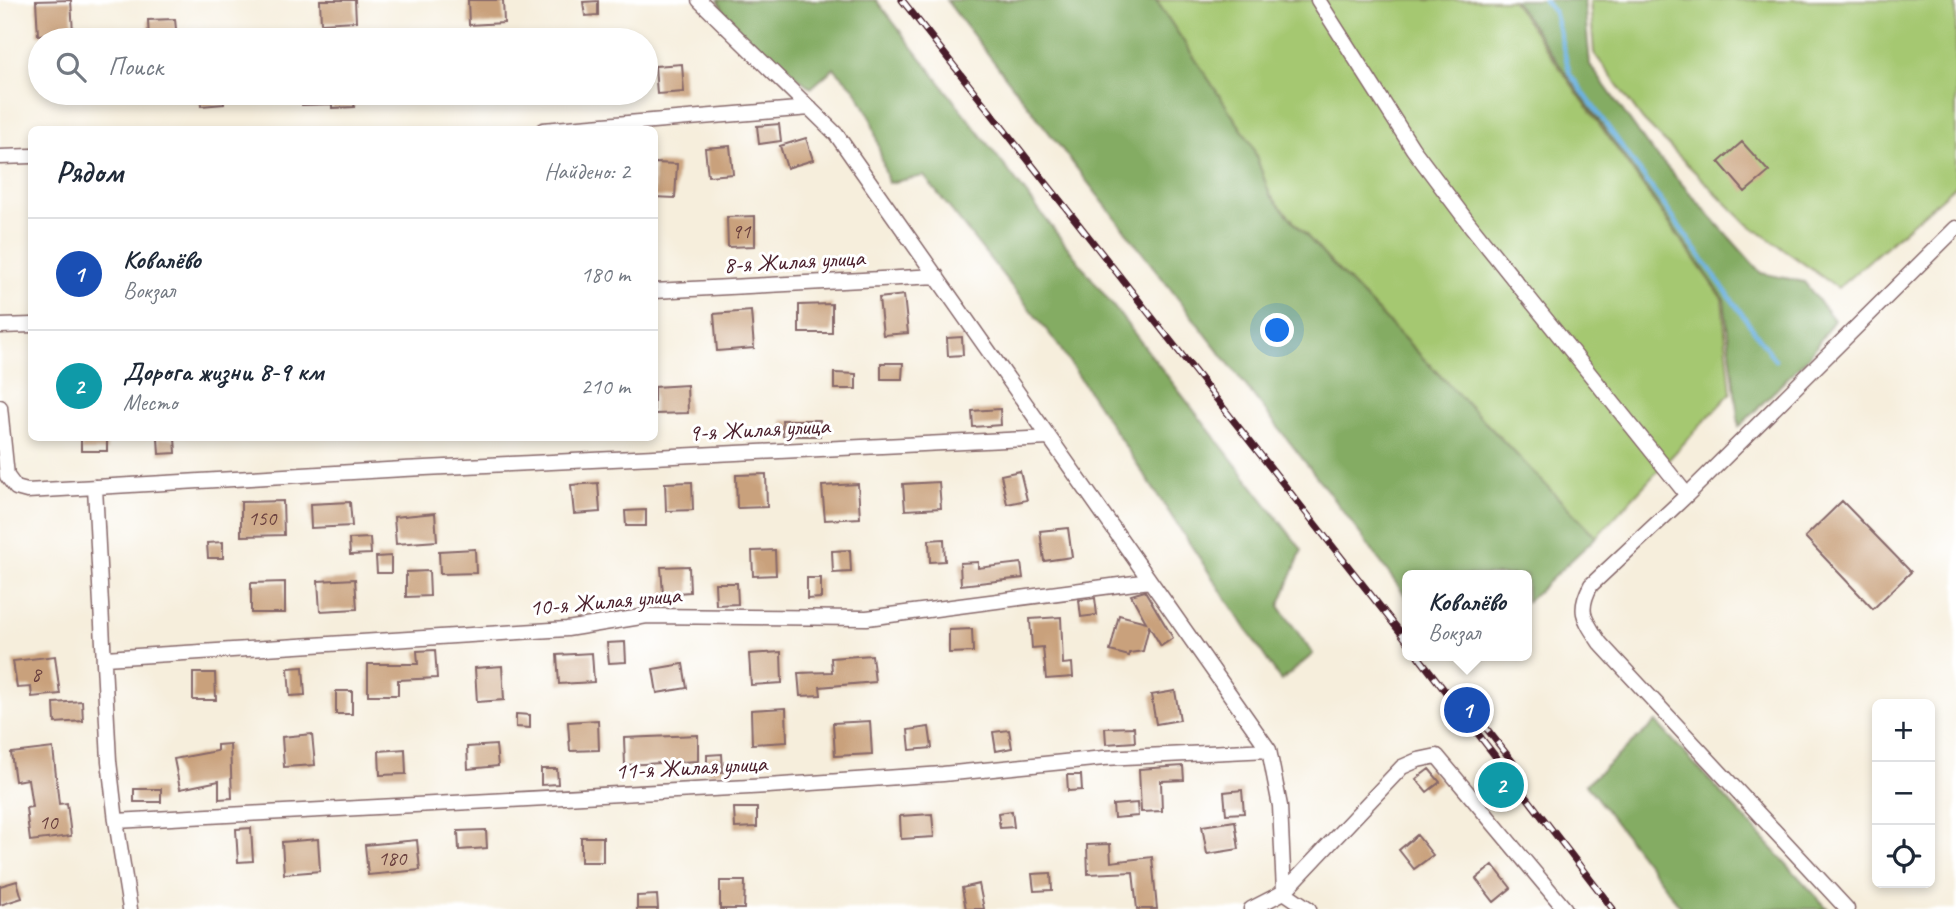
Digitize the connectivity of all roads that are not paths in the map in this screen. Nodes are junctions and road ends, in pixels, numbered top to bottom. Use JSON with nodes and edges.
{"nodes":[{"id":1,"x":699,"y":0,"type":"edge"},
{"id":2,"x":1318,"y":0,"type":"edge"},
{"id":3,"x":810,"y":108,"type":"junction"},
{"id":4,"x":592,"y":126,"type":"edge"},
{"id":5,"x":28,"y":156,"type":"edge"},
{"id":6,"x":0,"y":158,"type":"edge"},
{"id":7,"x":1956,"y":228,"type":"edge"},
{"id":8,"x":937,"y":276,"type":"junction"},
{"id":9,"x":658,"y":291,"type":"edge"},
{"id":10,"x":28,"y":325,"type":"edge"},
{"id":11,"x":0,"y":327,"type":"edge"},
{"id":12,"x":0,"y":407,"type":"edge"},
{"id":13,"x":1049,"y":438,"type":"junction"},
{"id":14,"x":95,"y":487,"type":"junction"},
{"id":15,"x":1687,"y":495,"type":"junction"},
{"id":16,"x":1150,"y":582,"type":"junction"},
{"id":17,"x":105,"y":657,"type":"junction"},
{"id":18,"x":1269,"y":750,"type":"junction"},
{"id":19,"x":116,"y":821,"type":"junction"},
{"id":20,"x":1284,"y":892,"type":"junction"},
{"id":21,"x":130,"y":909,"type":"edge"},
{"id":22,"x":1251,"y":909,"type":"edge"},
{"id":23,"x":1309,"y":909,"type":"edge"},
{"id":24,"x":1565,"y":909,"type":"edge"},
{"id":25,"x":1847,"y":909,"type":"edge"}],
"edges":[{"from":1,"to":3,"type":"street"},
{"from":2,"to":15,"type":"street"},
{"from":3,"to":4,"type":"street"},
{"from":3,"to":8,"type":"street"},
{"from":5,"to":6,"type":"street"},
{"from":7,"to":15,"type":"street"},
{"from":8,"to":9,"type":"street","name":"8-я Жилая улица"},
{"from":8,"to":13,"type":"street"},
{"from":10,"to":11,"type":"street"},
{"from":12,"to":14,"type":"street","name":"9-я Жилая улица"},
{"from":13,"to":14,"type":"street","name":"9-я Жилая улица"},
{"from":13,"to":16,"type":"street"},
{"from":14,"to":17,"type":"street"},
{"from":15,"to":25,"type":"street"},
{"from":16,"to":17,"type":"street","name":"10-я Жилая улица"},
{"from":16,"to":18,"type":"street"},
{"from":17,"to":19,"type":"street"},
{"from":18,"to":19,"type":"street","name":"11-я Жилая улица"},
{"from":18,"to":20,"type":"street"},
{"from":19,"to":21,"type":"street"},
{"from":20,"to":22,"type":"street"},
{"from":20,"to":23,"type":"street"},
{"from":20,"to":24,"type":"street"}]}
